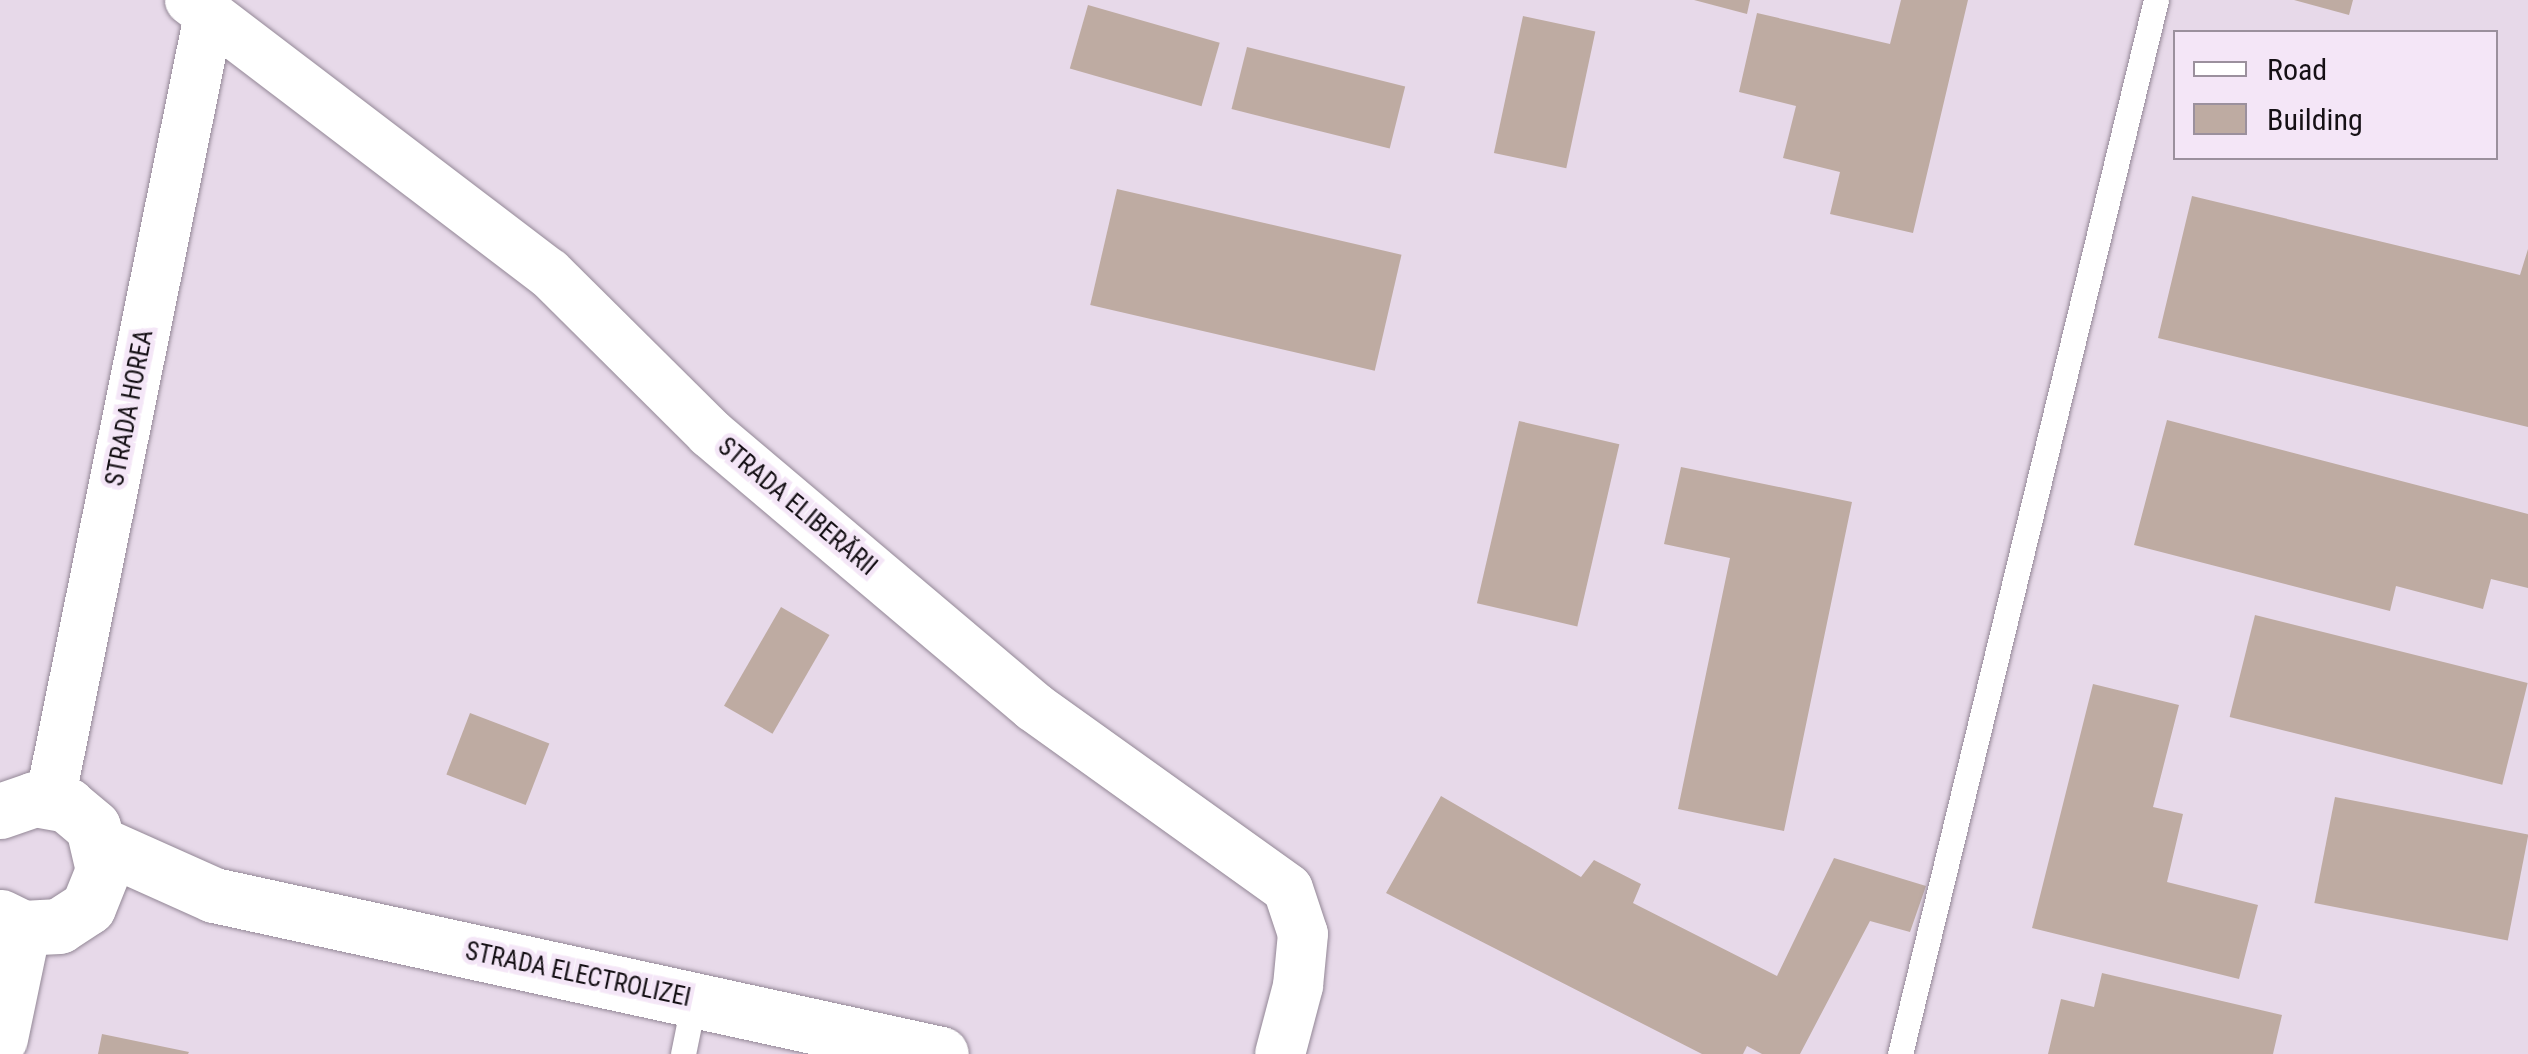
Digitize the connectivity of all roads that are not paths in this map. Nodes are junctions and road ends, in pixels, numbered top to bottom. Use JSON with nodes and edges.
{"nodes":[{"id":1,"x":2156,"y":0,"type":"edge"},
{"id":2,"x":200,"y":8,"type":"edge"},
{"id":3,"x":25,"y":805,"type":"edge"},
{"id":4,"x":100,"y":844,"type":"junction"},
{"id":5,"x":214,"y":895,"type":"junction"},
{"id":6,"x":88,"y":907,"type":"junction"},
{"id":7,"x":12,"y":923,"type":"edge"},
{"id":8,"x":694,"y":1000,"type":"junction"},
{"id":9,"x":0,"y":1038,"type":"edge"},
{"id":10,"x":683,"y":1054,"type":"edge"},
{"id":11,"x":941,"y":1054,"type":"edge"},
{"id":12,"x":1280,"y":1054,"type":"edge"},
{"id":13,"x":1900,"y":1054,"type":"edge"}],
"edges":[{"from":1,"to":13,"type":"lane"},
{"from":2,"to":3,"type":"street","name":"STRADA HOREA"},
{"from":2,"to":12,"type":"street","name":"STRADA ELIBERĂRII"},
{"from":3,"to":4,"type":"street"},
{"from":4,"to":5,"type":"street","name":"STRADA ELECTROLIZEI"},
{"from":4,"to":6,"type":"street"},
{"from":5,"to":6,"type":"street","name":"STRADA ELECTROLIZEI"},
{"from":5,"to":8,"type":"street","name":"STRADA ELECTROLIZEI"},
{"from":6,"to":7,"type":"street","name":"STRADA ELECTROLIZEI"},
{"from":7,"to":9,"type":"street"},
{"from":8,"to":10,"type":"lane"},
{"from":8,"to":11,"type":"street","name":"STRADA ELECTROLIZEI"}]}
